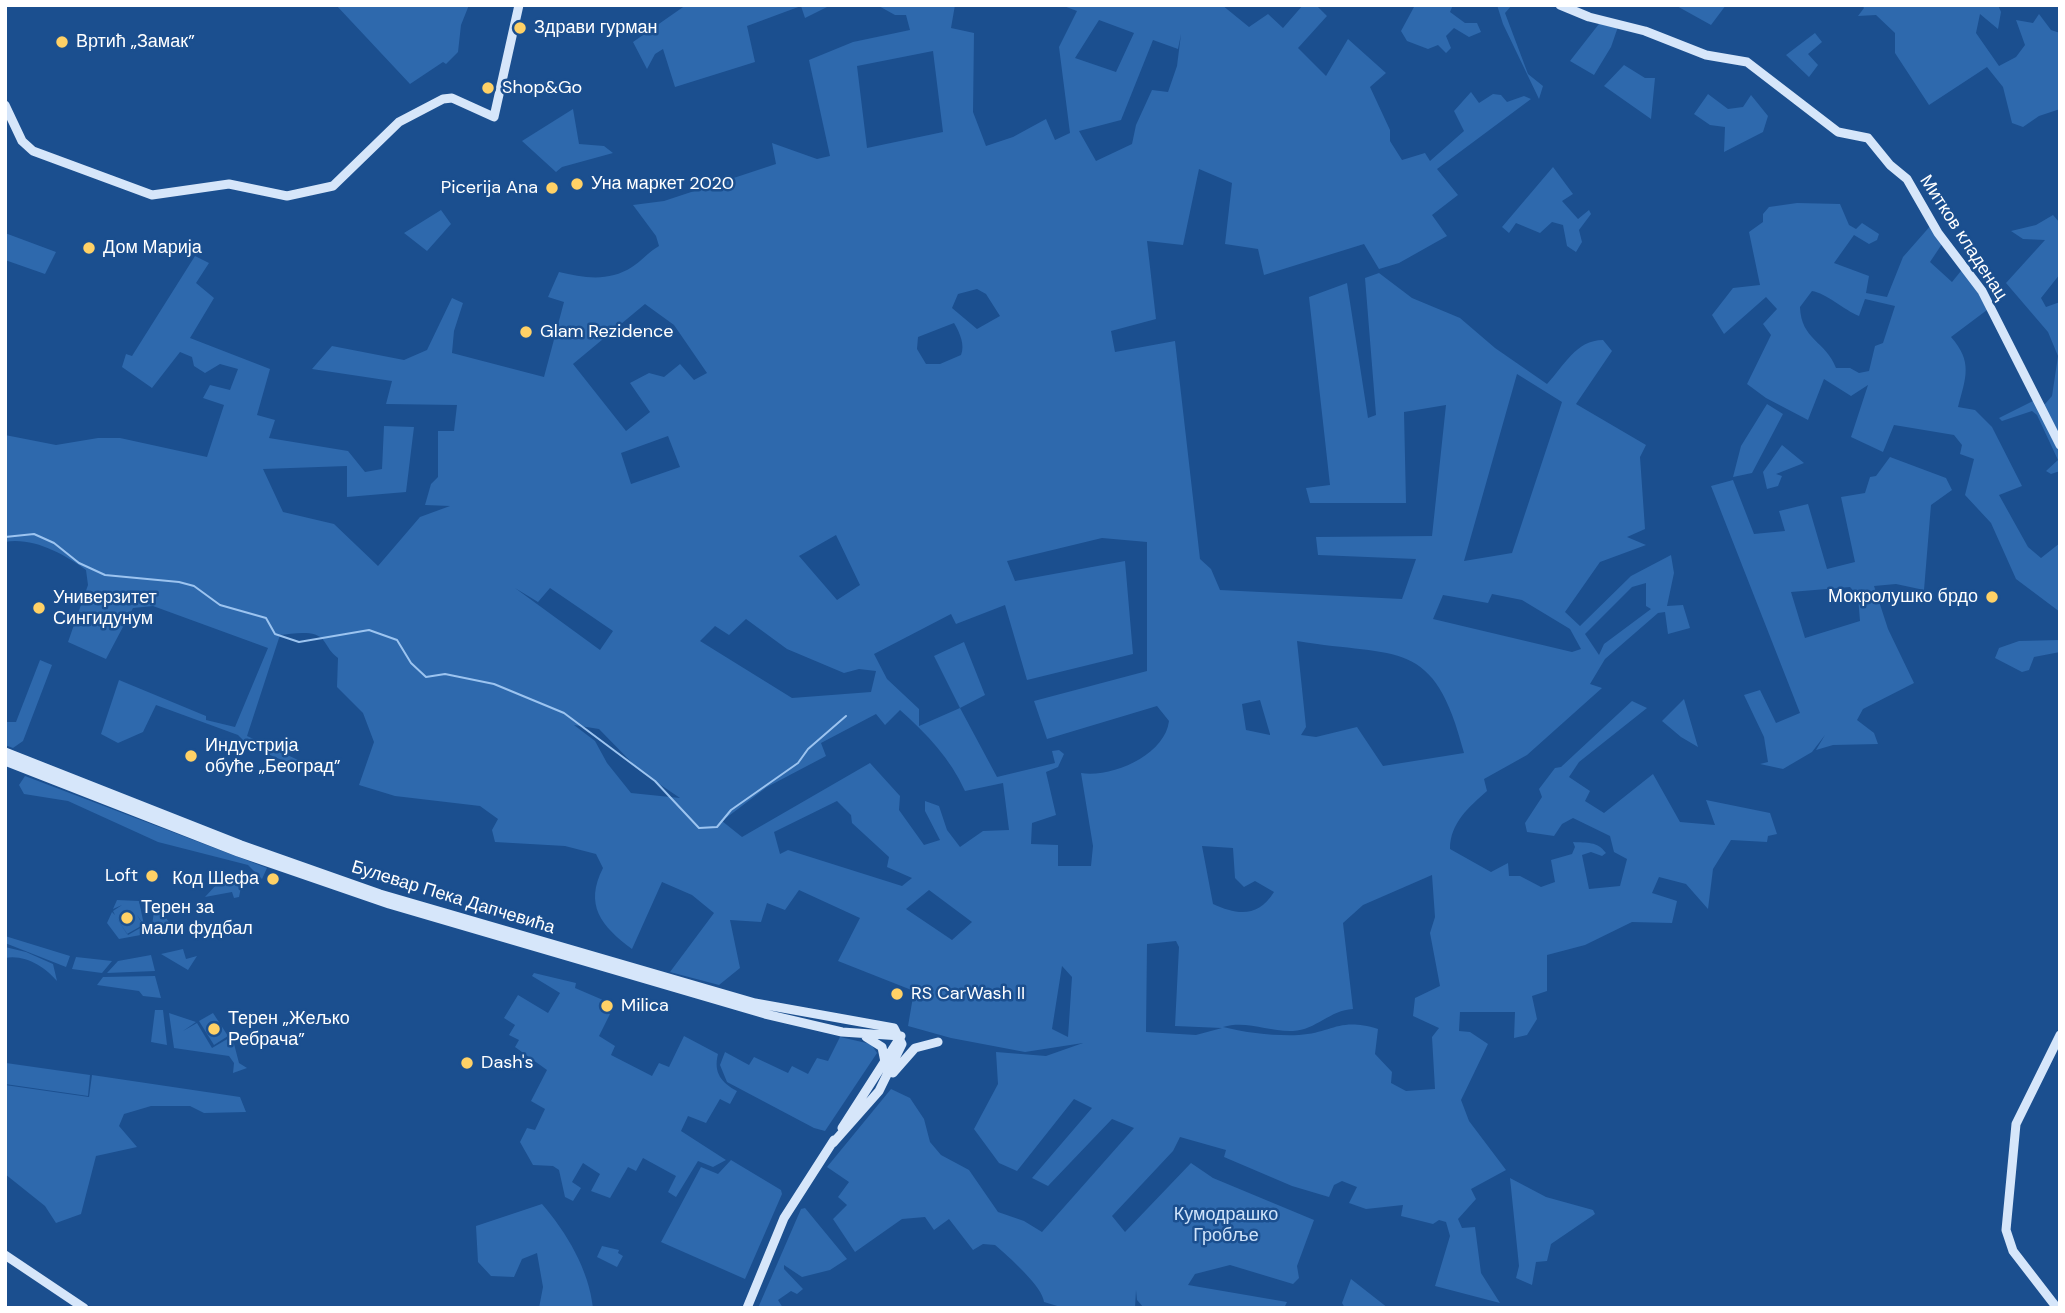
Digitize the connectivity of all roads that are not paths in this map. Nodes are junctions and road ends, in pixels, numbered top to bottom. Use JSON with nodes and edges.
{"nodes":[{"id":1,"x":519,"y":5,"type":"edge"},
{"id":2,"x":1560,"y":5,"type":"edge"},
{"id":3,"x":5,"y":105,"type":"edge"},
{"id":4,"x":2060,"y":445,"type":"edge"},
{"id":5,"x":5,"y":752,"type":"edge"},
{"id":6,"x":5,"y":761,"type":"edge"},
{"id":7,"x":246,"y":850,"type":"junction"},
{"id":8,"x":385,"y":899,"type":"junction"},
{"id":9,"x":861,"y":1034,"type":"junction"},
{"id":10,"x":2060,"y":1035,"type":"edge"},
{"id":11,"x":901,"y":1036,"type":"junction"},
{"id":12,"x":939,"y":1042,"type":"dead end"},
{"id":13,"x":885,"y":1063,"type":"junction"},
{"id":14,"x":879,"y":1091,"type":"junction"},
{"id":15,"x":833,"y":1143,"type":"junction"},
{"id":16,"x":5,"y":1255,"type":"edge"},
{"id":17,"x":84,"y":1308,"type":"edge"},
{"id":18,"x":747,"y":1308,"type":"edge"},
{"id":19,"x":2057,"y":1308,"type":"edge"}],
"edges":[{"from":1,"to":3,"type":"street"},
{"from":2,"to":4,"type":"street","name":"Митков кладенац"},
{"from":5,"to":7,"type":"street","name":"Булевар Пека Дапчевића"},
{"from":6,"to":7,"type":"street","name":"Булевар Пека Дапчевића"},
{"from":7,"to":8,"type":"street","name":"Булевар Пека Дапчевића"},
{"from":8,"to":9,"type":"street","name":"Булевар Пека Дапчевића"},
{"from":8,"to":11,"type":"street","name":"Булевар Пека Дапчевића"},
{"from":9,"to":11,"type":"street","name":"Булевар Пека Дапчевића"},
{"from":9,"to":13,"type":"street"},
{"from":10,"to":19,"type":"street"},
{"from":11,"to":13,"type":"street"},
{"from":11,"to":14,"type":"street"},
{"from":12,"to":14,"type":"street"},
{"from":13,"to":15,"type":"street"},
{"from":14,"to":15,"type":"street"},
{"from":15,"to":18,"type":"street"},
{"from":16,"to":17,"type":"street"}]}
